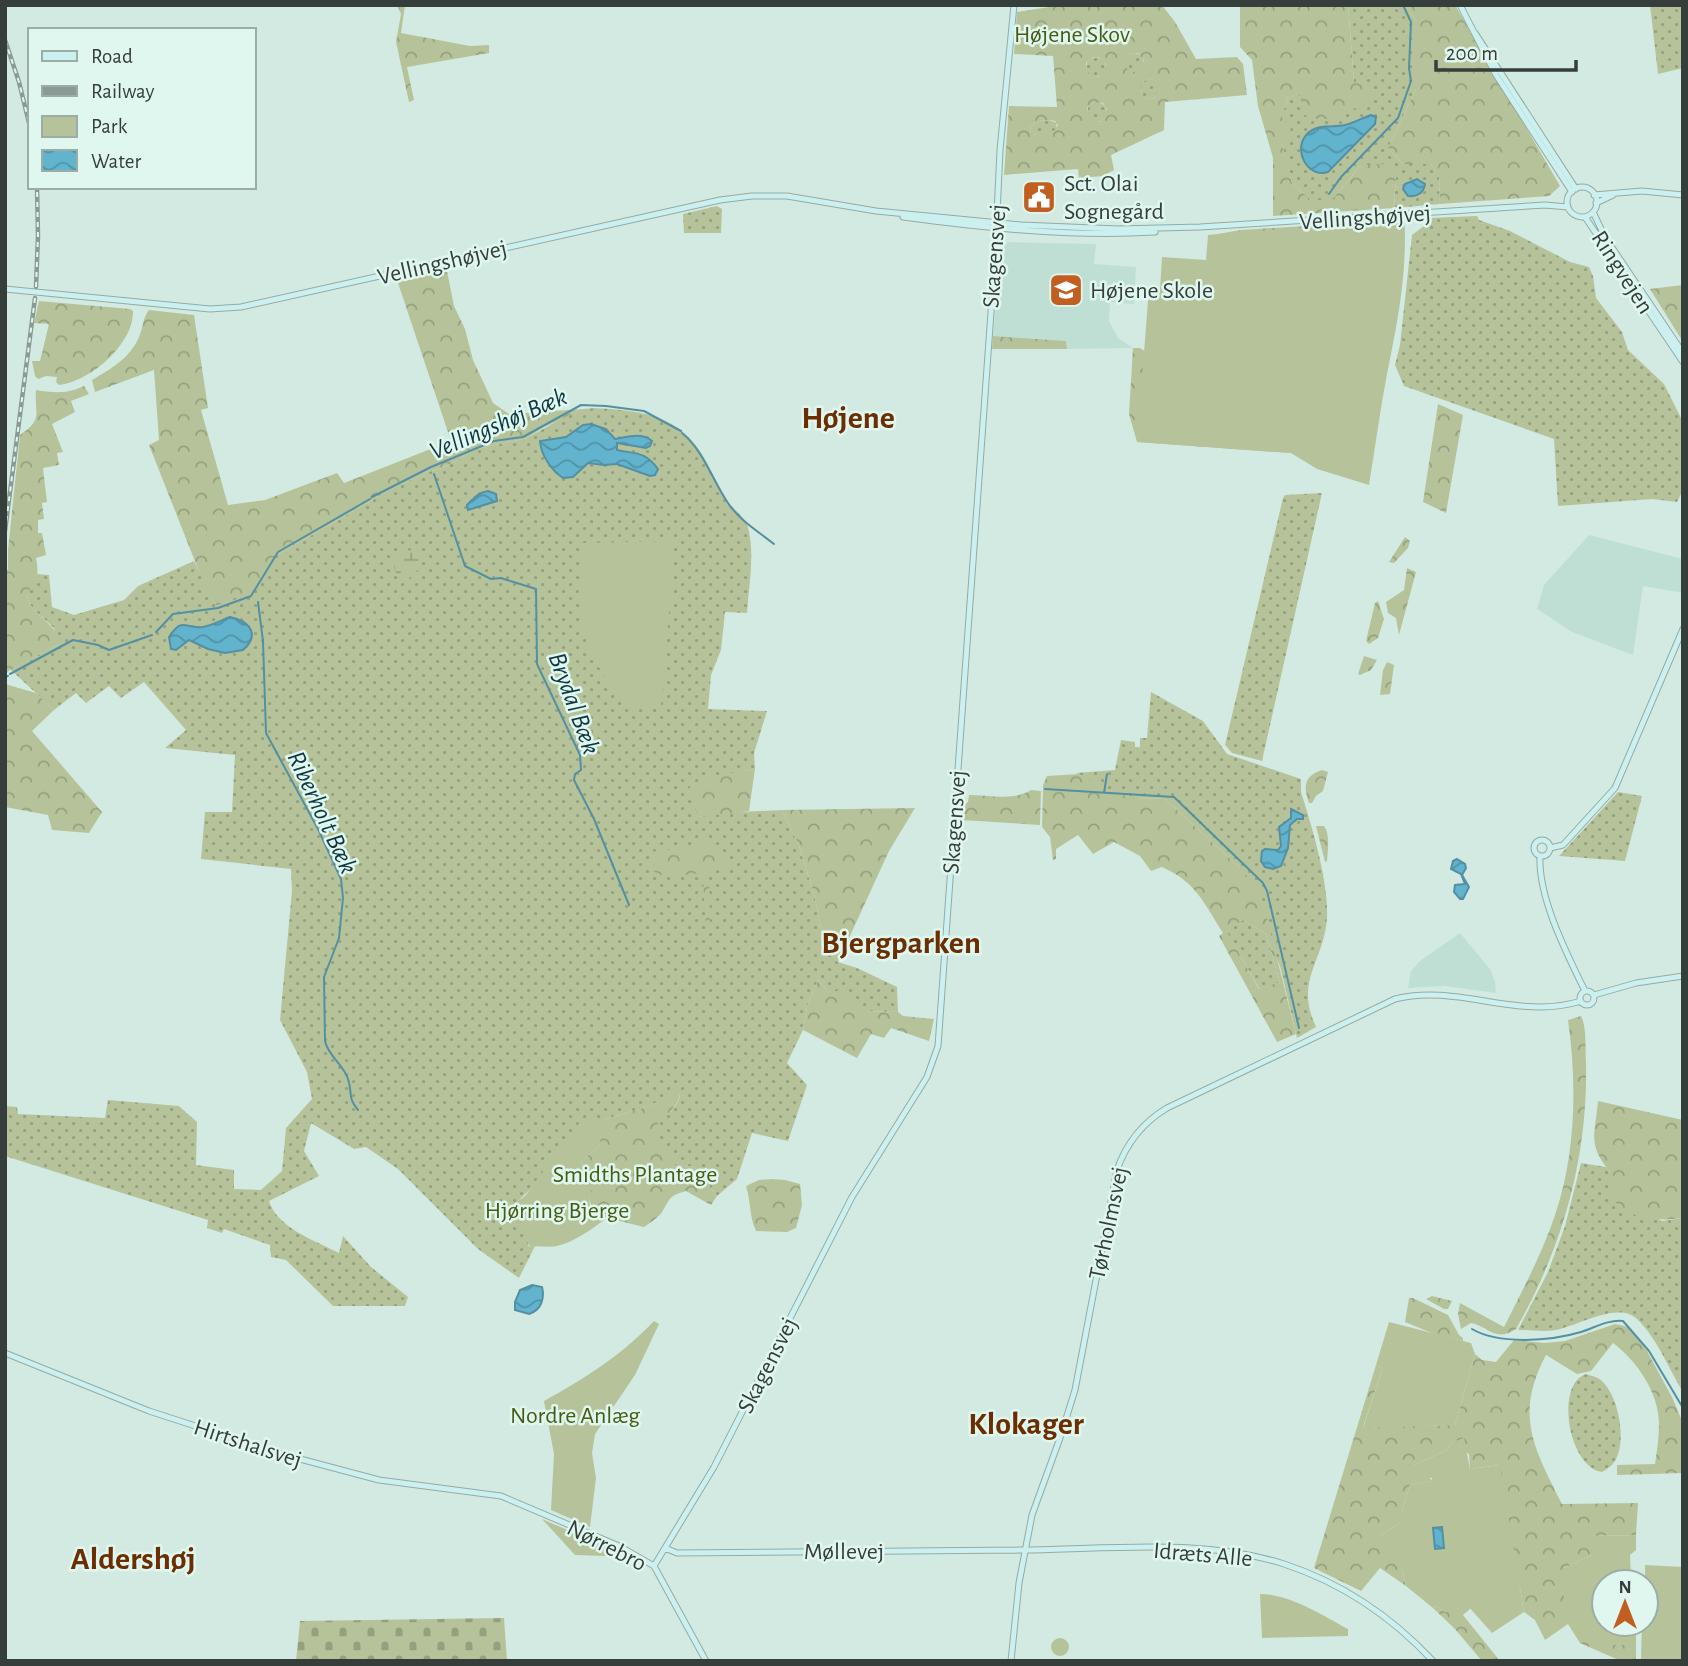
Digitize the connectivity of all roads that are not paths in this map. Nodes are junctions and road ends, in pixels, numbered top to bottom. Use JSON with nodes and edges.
{"nodes":[{"id":1,"x":1014,"y":5,"type":"edge"},
{"id":2,"x":1460,"y":5,"type":"edge"},
{"id":3,"x":1574,"y":190,"type":"junction"},
{"id":4,"x":1616,"y":193,"type":"junction"},
{"id":5,"x":1594,"y":195,"type":"junction"},
{"id":6,"x":1683,"y":195,"type":"edge"},
{"id":7,"x":1567,"y":199,"type":"junction"},
{"id":8,"x":1596,"y":204,"type":"junction"},
{"id":9,"x":1545,"y":205,"type":"junction"},
{"id":10,"x":1568,"y":208,"type":"junction"},
{"id":11,"x":1592,"y":212,"type":"junction"},
{"id":12,"x":1585,"y":217,"type":"junction"},
{"id":13,"x":997,"y":225,"type":"junction"},
{"id":14,"x":5,"y":289,"type":"edge"},
{"id":15,"x":1683,"y":353,"type":"edge"},
{"id":16,"x":1683,"y":362,"type":"edge"},
{"id":17,"x":1683,"y":629,"type":"edge"},
{"id":18,"x":1550,"y":848,"type":"junction"},
{"id":19,"x":1540,"y":856,"type":"junction"},
{"id":20,"x":1683,"y":976,"type":"edge"},
{"id":21,"x":1585,"y":991,"type":"junction"},
{"id":22,"x":1594,"y":995,"type":"junction"},
{"id":23,"x":1581,"y":1001,"type":"junction"},
{"id":24,"x":5,"y":1353,"type":"edge"},
{"id":25,"x":501,"y":1496,"type":"joint"},
{"id":26,"x":665,"y":1548,"type":"junction"},
{"id":27,"x":1024,"y":1550,"type":"junction"},
{"id":28,"x":654,"y":1566,"type":"junction"},
{"id":29,"x":706,"y":1661,"type":"edge"},
{"id":30,"x":1011,"y":1661,"type":"edge"},
{"id":31,"x":1433,"y":1661,"type":"edge"}],
"edges":[{"from":1,"to":13,"type":"street","name":"Skagensvej"},
{"from":2,"to":3,"type":"street"},
{"from":3,"to":5,"type":"street"},
{"from":3,"to":7,"type":"street"},
{"from":4,"to":5,"type":"street"},
{"from":4,"to":6,"type":"street"},
{"from":4,"to":8,"type":"street"},
{"from":5,"to":8,"type":"street"},
{"from":7,"to":9,"type":"street","name":"Vellingshøjvej"},
{"from":7,"to":10,"type":"street"},
{"from":8,"to":11,"type":"street"},
{"from":9,"to":10,"type":"street","name":"Vellingshøjvej"},
{"from":9,"to":13,"type":"street","name":"Vellingshøjvej"},
{"from":10,"to":12,"type":"street"},
{"from":11,"to":12,"type":"street"},
{"from":11,"to":15,"type":"street","name":"Ringvejen"},
{"from":12,"to":16,"type":"street","name":"Ringvejen"},
{"from":13,"to":14,"type":"street","name":"Vellingshøjvej"},
{"from":13,"to":26,"type":"street","name":"Skagensvej"},
{"from":17,"to":18,"type":"street"},
{"from":18,"to":19,"type":"street"},
{"from":18,"to":19,"type":"street"},
{"from":19,"to":21,"type":"street"},
{"from":20,"to":22,"type":"street"},
{"from":21,"to":22,"type":"street"},
{"from":21,"to":23,"type":"street"},
{"from":22,"to":23,"type":"street"},
{"from":23,"to":27,"type":"street","name":"Tørholmsvej"},
{"from":24,"to":25,"type":"street","name":"Hirtshalsvej"},
{"from":25,"to":28,"type":"street","name":"Nørrebro"},
{"from":26,"to":27,"type":"street","name":"Møllevej"},
{"from":26,"to":28,"type":"street","name":"Skagensvej"},
{"from":27,"to":30,"type":"street","name":"Tørholmsvej"},
{"from":27,"to":31,"type":"street","name":"Idræts Alle"},
{"from":28,"to":29,"type":"street","name":"Nørrebro"}]}
